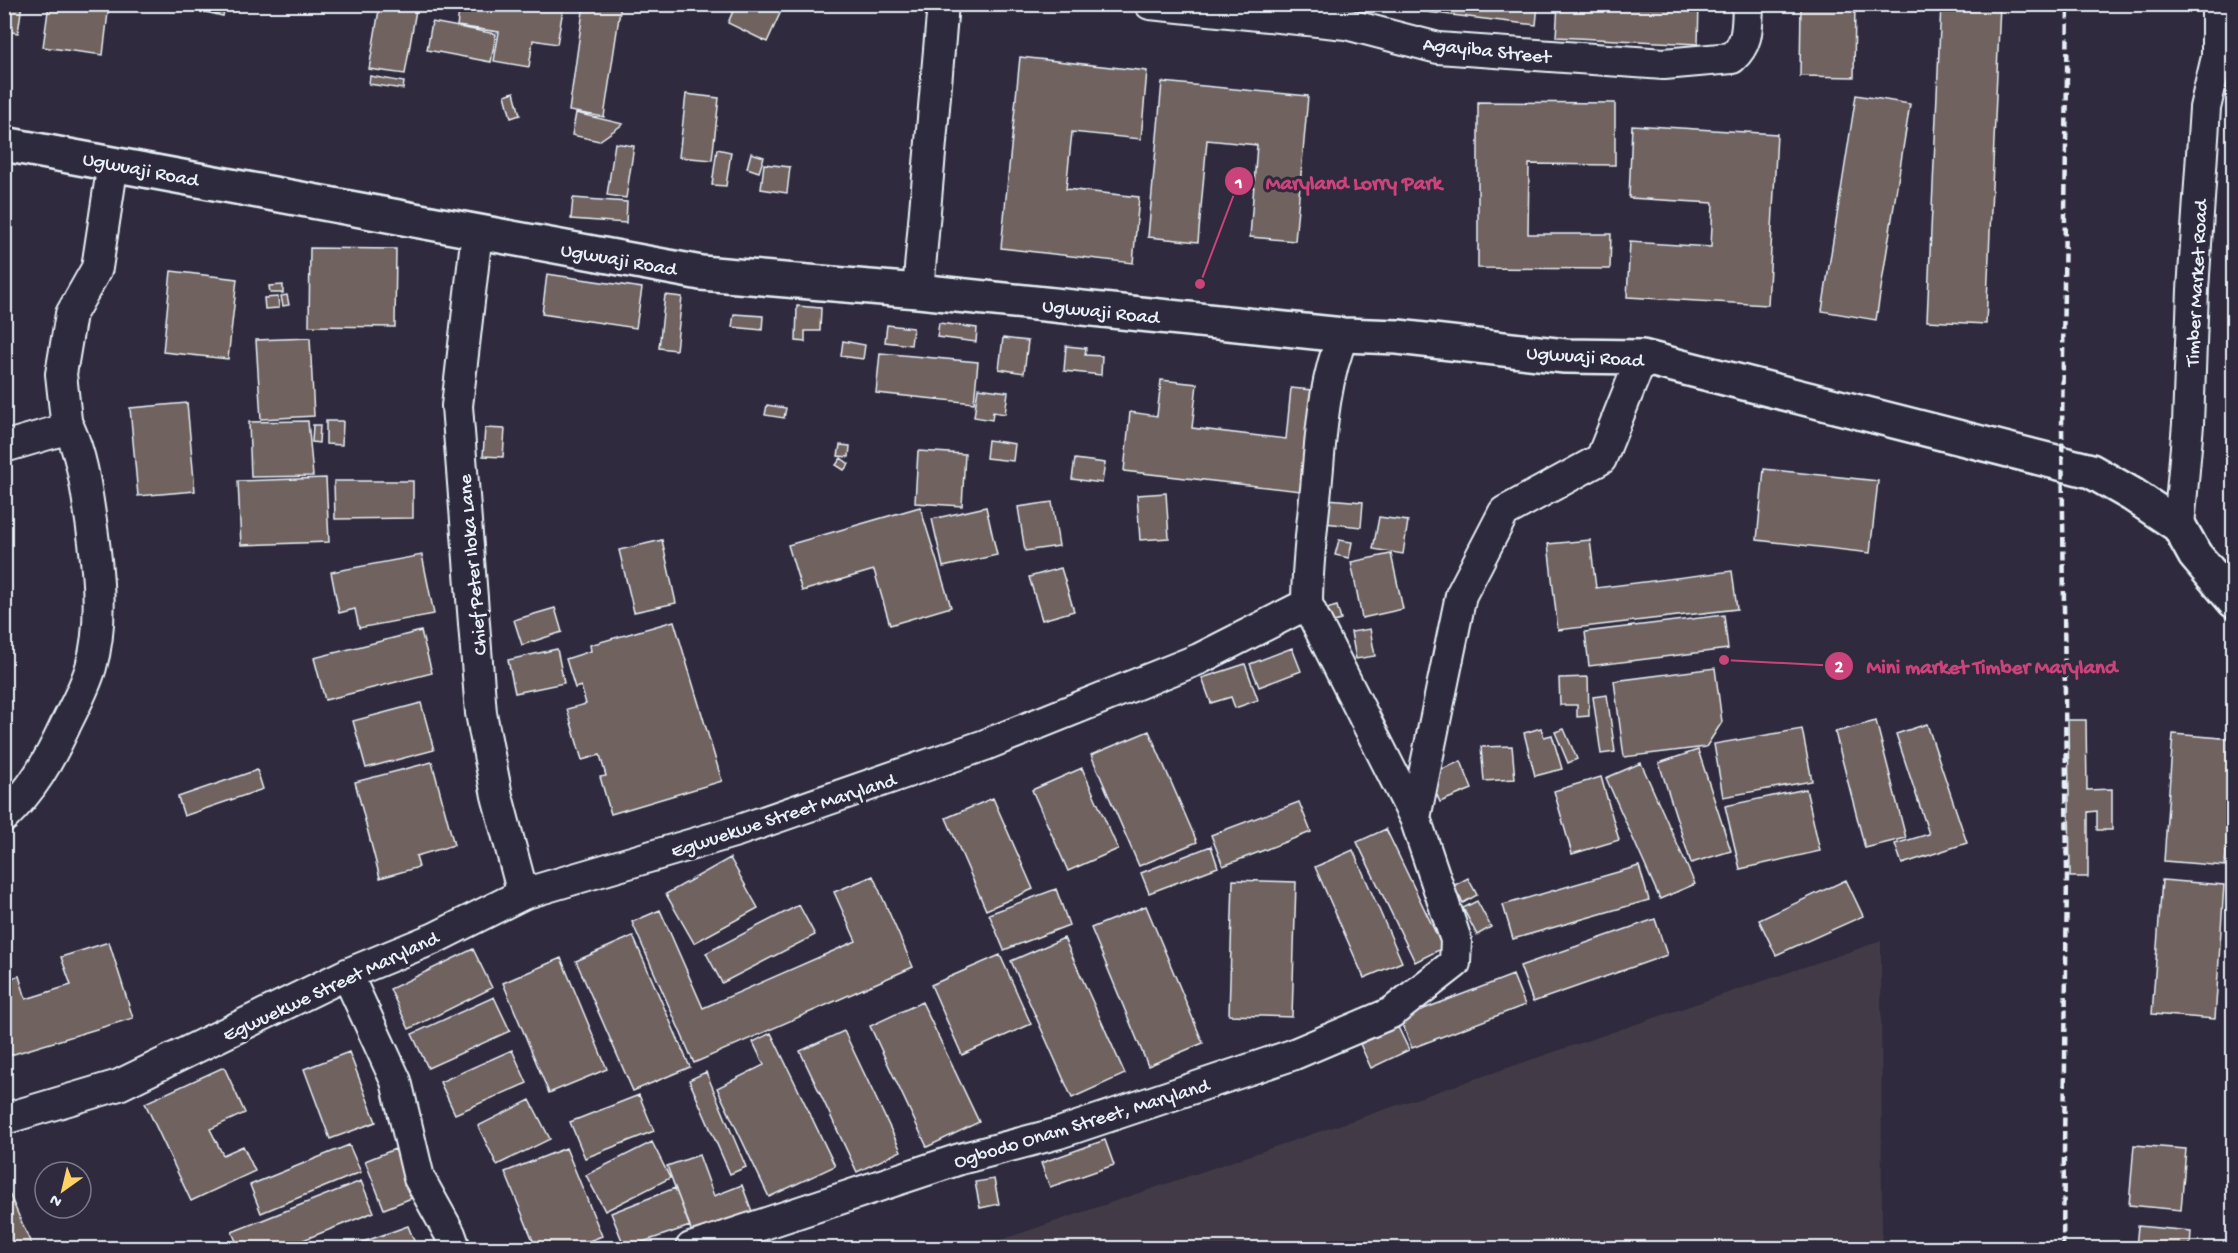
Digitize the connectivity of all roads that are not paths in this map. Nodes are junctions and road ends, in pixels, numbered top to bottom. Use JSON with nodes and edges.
{"nodes":[{"id":1,"x":943,"y":4,"type":"edge"},
{"id":2,"x":1150,"y":4,"type":"edge"},
{"id":3,"x":1748,"y":4,"type":"edge"},
{"id":4,"x":2217,"y":4,"type":"edge"},
{"id":5,"x":1346,"y":14,"type":"edge"},
{"id":6,"x":2225,"y":55,"type":"edge"},
{"id":7,"x":4,"y":144,"type":"edge"},
{"id":8,"x":113,"y":163,"type":"junction"},
{"id":9,"x":477,"y":232,"type":"junction"},
{"id":10,"x":918,"y":291,"type":"junction"},
{"id":11,"x":1343,"y":335,"type":"junction"},
{"id":12,"x":1642,"y":357,"type":"junction"},
{"id":13,"x":67,"y":429,"type":"junction"},
{"id":14,"x":4,"y":447,"type":"edge"},
{"id":15,"x":2179,"y":526,"type":"junction"},
{"id":16,"x":2234,"y":601,"type":"edge"},
{"id":17,"x":1307,"y":604,"type":"junction"},
{"id":18,"x":4,"y":817,"type":"edge"},
{"id":19,"x":1415,"y":818,"type":"junction"},
{"id":20,"x":523,"y":894,"type":"junction"},
{"id":21,"x":347,"y":974,"type":"junction"},
{"id":22,"x":4,"y":1119,"type":"edge"},
{"id":23,"x":454,"y":1248,"type":"edge"},
{"id":24,"x":691,"y":1248,"type":"edge"}],
"edges":[{"from":1,"to":10,"type":"street"},
{"from":2,"to":5,"type":"street","name":"Agayiba Street"},
{"from":3,"to":5,"type":"street","name":"Agayiba Street"},
{"from":4,"to":6,"type":"street","name":"Timber Market Road"},
{"from":6,"to":15,"type":"street","name":"Timber Market Road"},
{"from":7,"to":8,"type":"main road","name":"Ugwuaji Road"},
{"from":8,"to":9,"type":"main road","name":"Ugwuaji Road"},
{"from":8,"to":13,"type":"street"},
{"from":9,"to":10,"type":"main road","name":"Ugwuaji Road"},
{"from":9,"to":20,"type":"street","name":"Chief Peter Iloka Lane"},
{"from":10,"to":11,"type":"main road","name":"Ugwuaji Road"},
{"from":11,"to":12,"type":"main road","name":"Ugwuaji Road"},
{"from":11,"to":17,"type":"street"},
{"from":12,"to":15,"type":"main road","name":"Ugwuaji Road"},
{"from":12,"to":19,"type":"street"},
{"from":13,"to":14,"type":"street"},
{"from":13,"to":18,"type":"street"},
{"from":15,"to":16,"type":"main road"},
{"from":17,"to":19,"type":"street"},
{"from":17,"to":20,"type":"street","name":"Egwuekwe Street Maryland"},
{"from":19,"to":24,"type":"street","name":"Ogbodo Onam Street, Maryland"},
{"from":20,"to":21,"type":"street","name":"Egwuekwe Street Maryland"},
{"from":21,"to":22,"type":"street","name":"Egwuekwe Street Maryland"},
{"from":21,"to":23,"type":"street"}]}
